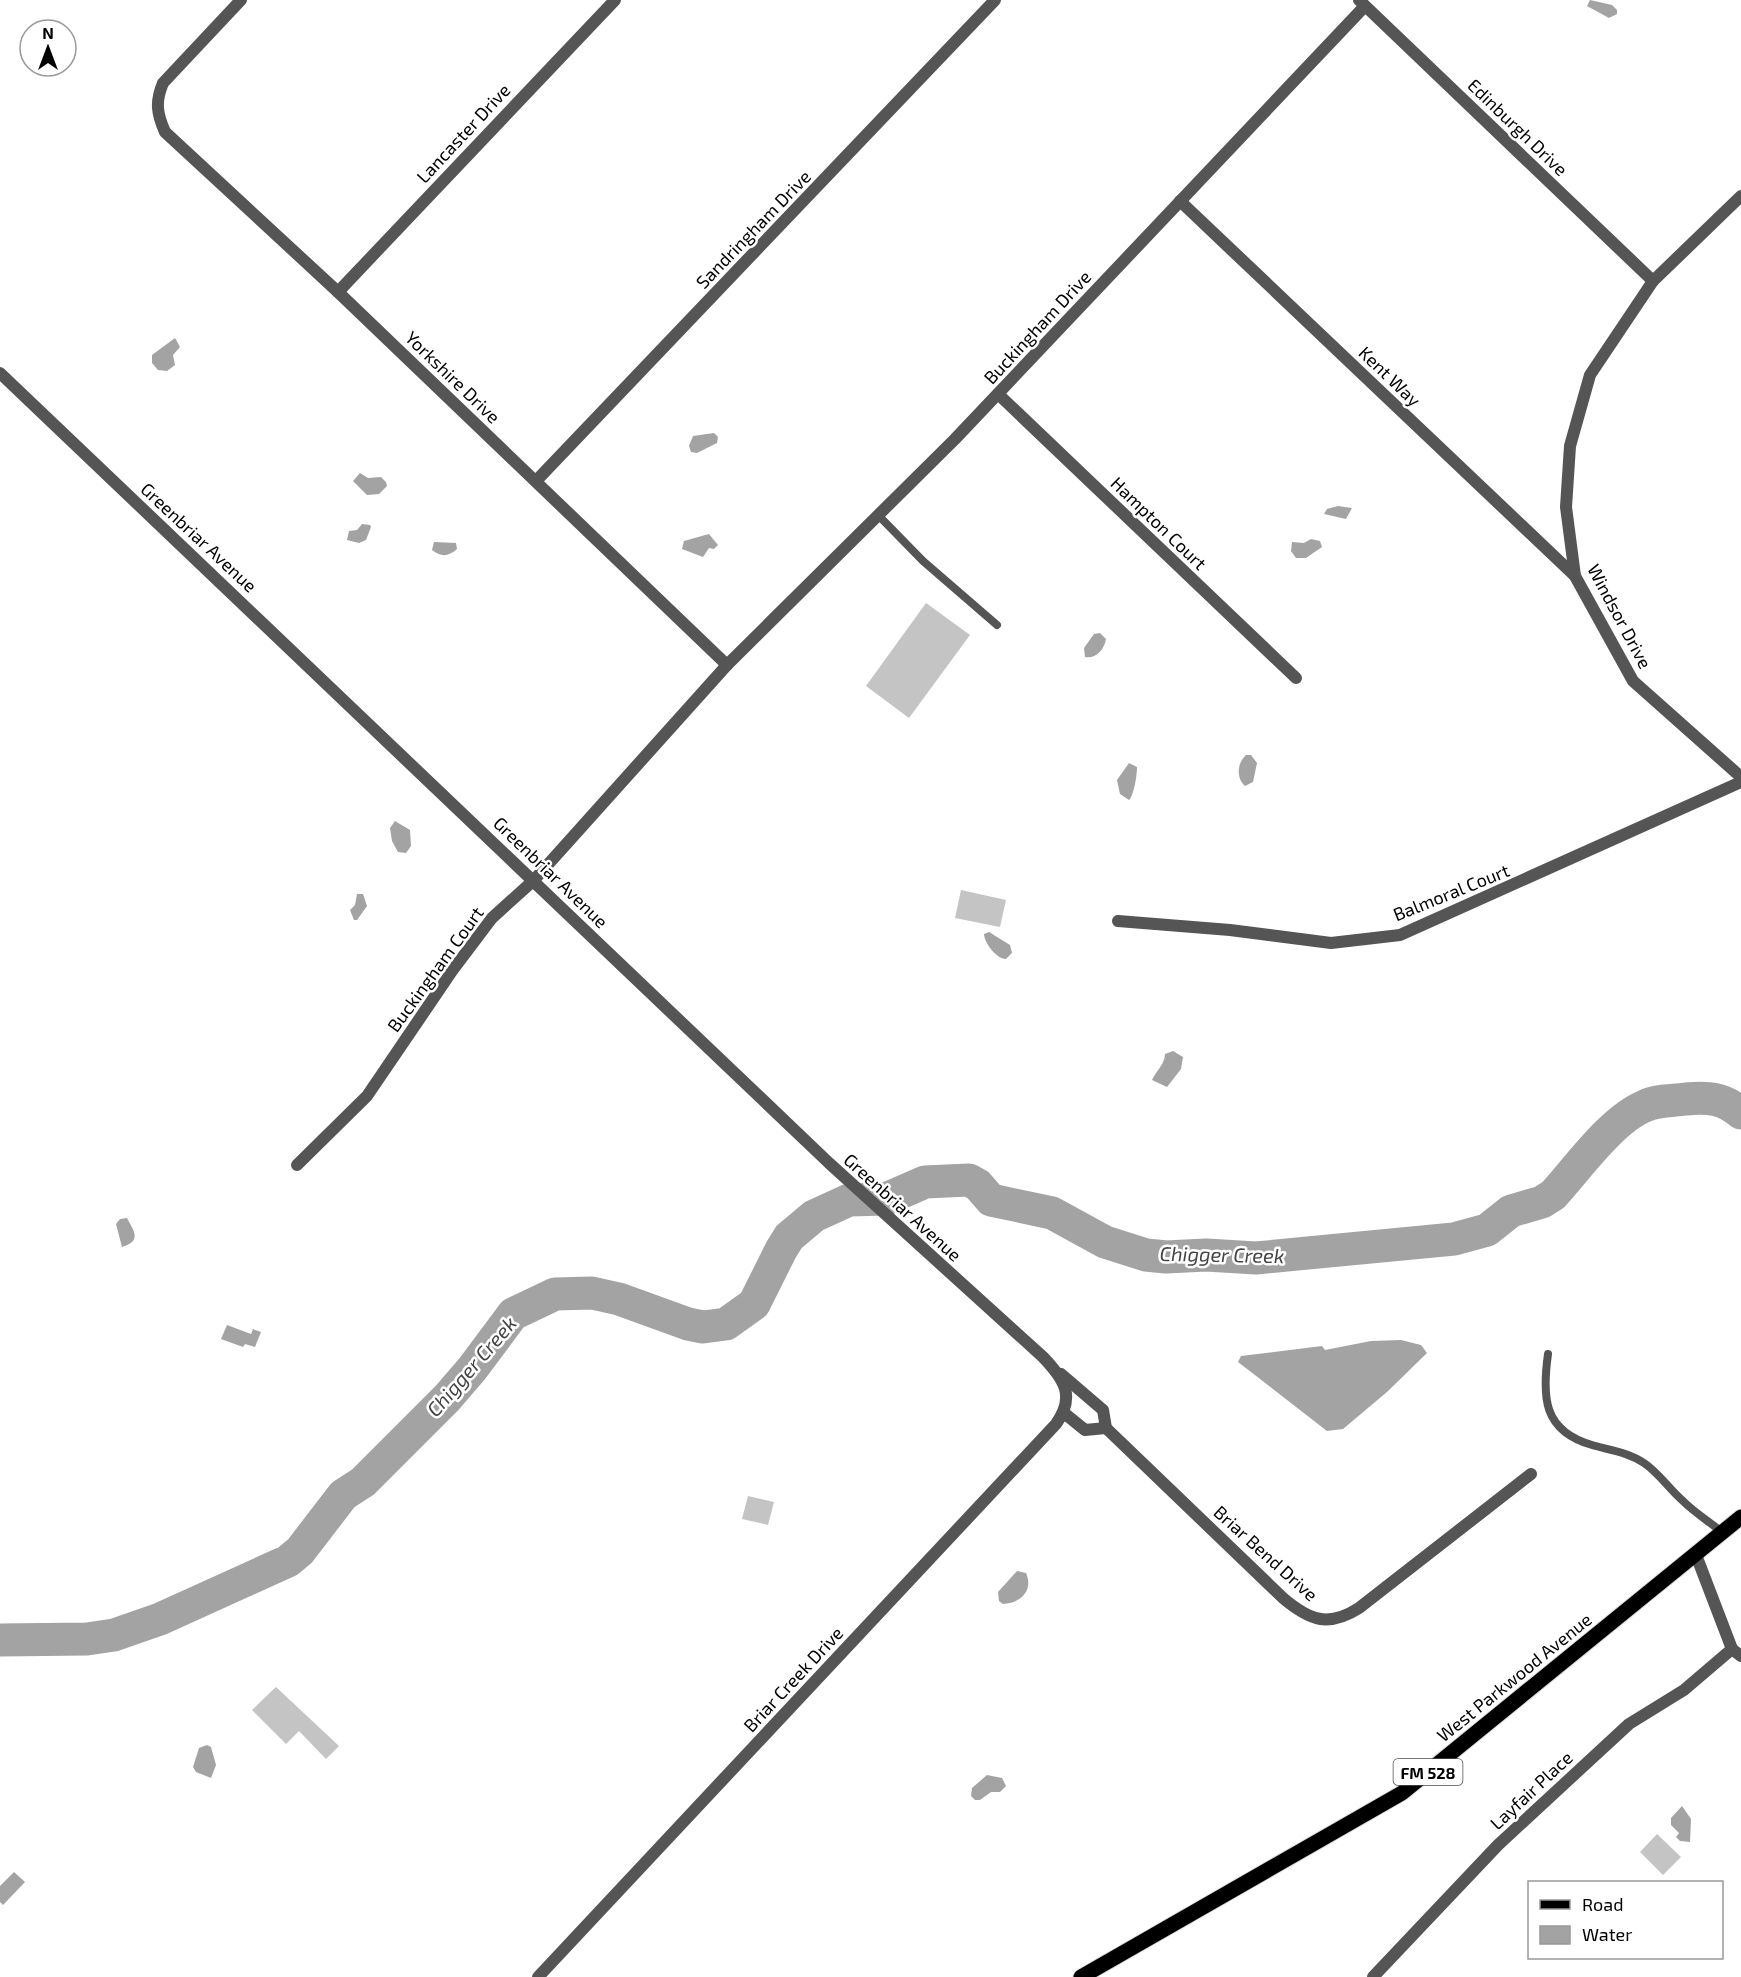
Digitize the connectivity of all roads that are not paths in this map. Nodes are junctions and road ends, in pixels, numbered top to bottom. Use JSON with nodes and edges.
{"nodes":[{"id":1,"x":241,"y":0,"type":"edge"},
{"id":2,"x":615,"y":0,"type":"edge"},
{"id":3,"x":995,"y":0,"type":"edge"},
{"id":4,"x":1362,"y":3,"type":"edge"},
{"id":5,"x":1741,"y":196,"type":"edge"},
{"id":6,"x":1180,"y":201,"type":"junction"},
{"id":7,"x":1653,"y":280,"type":"junction"},
{"id":8,"x":338,"y":292,"type":"junction"},
{"id":9,"x":0,"y":373,"type":"edge"},
{"id":10,"x":998,"y":394,"type":"junction"},
{"id":11,"x":536,"y":482,"type":"junction"},
{"id":12,"x":878,"y":515,"type":"junction"},
{"id":13,"x":1575,"y":576,"type":"junction"},
{"id":14,"x":997,"y":625,"type":"dead end"},
{"id":15,"x":727,"y":664,"type":"junction"},
{"id":16,"x":1296,"y":678,"type":"dead end"},
{"id":17,"x":1741,"y":777,"type":"edge"},
{"id":18,"x":1741,"y":782,"type":"edge"},
{"id":19,"x":534,"y":880,"type":"junction"},
{"id":20,"x":1118,"y":921,"type":"dead end"},
{"id":21,"x":297,"y":1165,"type":"dead end"},
{"id":22,"x":1548,"y":1354,"type":"dead end"},
{"id":23,"x":1052,"y":1366,"type":"junction"},
{"id":24,"x":1066,"y":1407,"type":"junction"},
{"id":25,"x":1106,"y":1428,"type":"junction"},
{"id":26,"x":1531,"y":1474,"type":"dead end"},
{"id":27,"x":1741,"y":1517,"type":"edge"},
{"id":28,"x":1723,"y":1533,"type":"junction"},
{"id":29,"x":1696,"y":1555,"type":"junction"},
{"id":30,"x":1736,"y":1653,"type":"edge"},
{"id":31,"x":538,"y":1977,"type":"edge"},
{"id":32,"x":1081,"y":1977,"type":"edge"},
{"id":33,"x":1373,"y":1977,"type":"edge"}],
"edges":[{"from":1,"to":8,"type":"street","name":"Yorkshire Drive"},
{"from":2,"to":8,"type":"street","name":"Lancaster Drive"},
{"from":3,"to":11,"type":"street","name":"Sandringham Drive"},
{"from":4,"to":6,"type":"street","name":"Buckingham Drive"},
{"from":4,"to":7,"type":"street","name":"Edinburgh Drive"},
{"from":5,"to":7,"type":"street","name":"Windsor Drive"},
{"from":6,"to":10,"type":"street","name":"Buckingham Drive"},
{"from":6,"to":13,"type":"street","name":"Kent Way"},
{"from":7,"to":13,"type":"street","name":"Windsor Drive"},
{"from":8,"to":11,"type":"street","name":"Yorkshire Drive"},
{"from":9,"to":19,"type":"street","name":"Greenbriar Avenue"},
{"from":10,"to":12,"type":"street","name":"Buckingham Drive"},
{"from":10,"to":16,"type":"street","name":"Hampton Court"},
{"from":11,"to":15,"type":"street","name":"Yorkshire Drive"},
{"from":12,"to":14,"type":"lane"},
{"from":12,"to":15,"type":"street","name":"Buckingham Drive"},
{"from":13,"to":17,"type":"street","name":"Windsor Drive"},
{"from":15,"to":19,"type":"street","name":"Buckingham Court"},
{"from":18,"to":20,"type":"street","name":"Balmoral Court"},
{"from":19,"to":21,"type":"street","name":"Buckingham Court"},
{"from":19,"to":23,"type":"street","name":"Greenbriar Avenue"},
{"from":22,"to":28,"type":"lane"},
{"from":23,"to":24,"type":"street","name":"Greenbriar Avenue"},
{"from":23,"to":25,"type":"street","name":"Briar Bend Drive"},
{"from":24,"to":25,"type":"street"},
{"from":24,"to":31,"type":"street","name":"Briar Creek Drive"},
{"from":25,"to":26,"type":"street","name":"Briar Bend Drive"},
{"from":27,"to":28,"type":"main road","name":"West Parkwood Avenue","number":"FM 528"},
{"from":28,"to":29,"type":"main road","name":"West Parkwood Avenue","number":"FM 528"},
{"from":29,"to":30,"type":"street","name":"Layfair Place"},
{"from":29,"to":32,"type":"main road","name":"West Parkwood Avenue","number":"FM 528"},
{"from":30,"to":33,"type":"street","name":"Layfair Place"}]}
